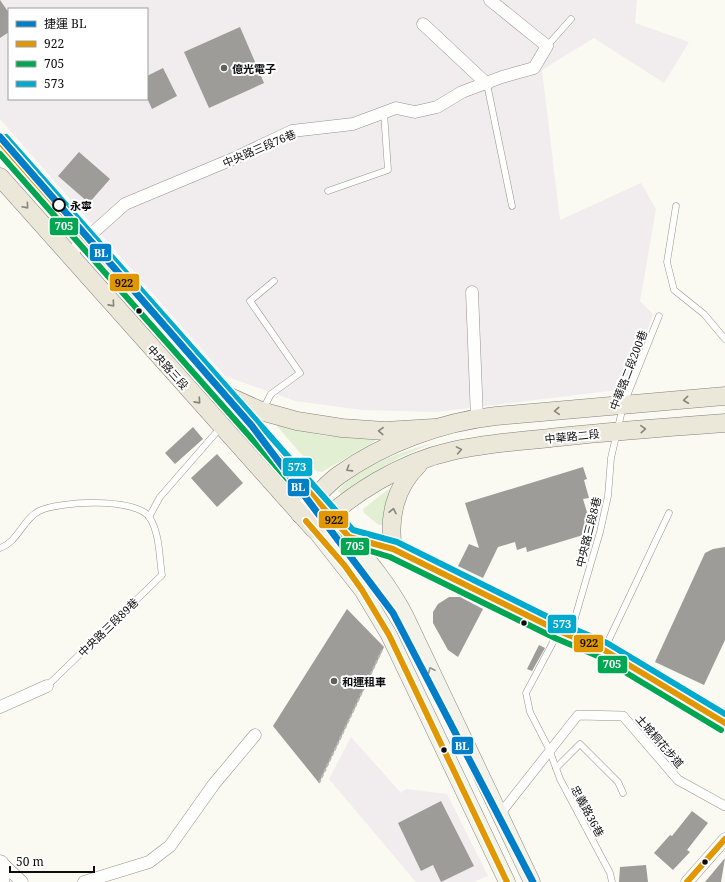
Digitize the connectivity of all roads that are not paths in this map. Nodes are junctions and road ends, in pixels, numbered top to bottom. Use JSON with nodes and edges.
{"nodes":[{"id":1,"x":490,"y":0,"type":"edge"},
{"id":2,"x":571,"y":19,"type":"dead end"},
{"id":3,"x":423,"y":24,"type":"dead end"},
{"id":4,"x":547,"y":46,"type":"junction"},
{"id":5,"x":488,"y":84,"type":"junction"},
{"id":6,"x":384,"y":113,"type":"junction"},
{"id":7,"x":0,"y":142,"type":"edge"},
{"id":8,"x":0,"y":177,"type":"edge"},
{"id":9,"x":328,"y":192,"type":"dead end"},
{"id":10,"x":512,"y":206,"type":"dead end"},
{"id":11,"x":676,"y":206,"type":"dead end"},
{"id":12,"x":85,"y":239,"type":"junction"},
{"id":13,"x":68,"y":255,"type":"junction"},
{"id":14,"x":274,"y":281,"type":"dead end"},
{"id":15,"x":472,"y":292,"type":"dead end"},
{"id":16,"x":659,"y":316,"type":"dead end"},
{"id":17,"x":725,"y":339,"type":"edge"},
{"id":18,"x":221,"y":393,"type":"junction"},
{"id":19,"x":725,"y":396,"type":"edge"},
{"id":20,"x":623,"y":406,"type":"junction"},
{"id":21,"x":261,"y":411,"type":"junction"},
{"id":22,"x":477,"y":418,"type":"junction"},
{"id":23,"x":725,"y":423,"type":"edge"},
{"id":24,"x":222,"y":427,"type":"junction"},
{"id":25,"x":434,"y":428,"type":"junction"},
{"id":26,"x":617,"y":431,"type":"junction"},
{"id":27,"x":422,"y":461,"type":"junction"},
{"id":28,"x":315,"y":498,"type":"junction"},
{"id":29,"x":669,"y":513,"type":"dead end"},
{"id":30,"x":300,"y":514,"type":"junction"},
{"id":31,"x":329,"y":515,"type":"junction"},
{"id":32,"x":149,"y":517,"type":"junction"},
{"id":33,"x":314,"y":529,"type":"junction"},
{"id":34,"x":349,"y":537,"type":"junction"},
{"id":35,"x":0,"y":548,"type":"edge"},
{"id":36,"x":393,"y":549,"type":"junction"},
{"id":37,"x":564,"y":633,"type":"junction"},
{"id":38,"x":604,"y":650,"type":"junction"},
{"id":39,"x":47,"y":686,"type":"joint"},
{"id":40,"x":0,"y":707,"type":"edge"},
{"id":41,"x":725,"y":723,"type":"edge"},
{"id":42,"x":255,"y":735,"type":"dead end"},
{"id":43,"x":549,"y":749,"type":"junction"},
{"id":44,"x":556,"y":768,"type":"junction"},
{"id":45,"x":623,"y":794,"type":"dead end"},
{"id":46,"x":725,"y":806,"type":"edge"},
{"id":47,"x":500,"y":814,"type":"junction"},
{"id":48,"x":725,"y":839,"type":"edge"},
{"id":49,"x":1,"y":862,"type":"edge"},
{"id":50,"x":3,"y":882,"type":"edge"},
{"id":51,"x":22,"y":882,"type":"edge"},
{"id":52,"x":84,"y":882,"type":"edge"},
{"id":53,"x":507,"y":882,"type":"edge"},
{"id":54,"x":532,"y":882,"type":"edge"},
{"id":55,"x":612,"y":882,"type":"edge"},
{"id":56,"x":688,"y":882,"type":"edge"}],
"edges":[{"from":1,"to":4,"type":"street"},
{"from":2,"to":4,"type":"lane"},
{"from":3,"to":5,"type":"street"},
{"from":4,"to":5,"type":"street","name":"中央路三段76巷"},
{"from":5,"to":6,"type":"street","name":"中央路三段76巷"},
{"from":5,"to":10,"type":"lane"},
{"from":6,"to":9,"type":"lane"},
{"from":6,"to":12,"type":"street","name":"中央路三段76巷"},
{"from":7,"to":12,"type":"main road","name":"中央路三段"},
{"from":8,"to":13,"type":"main road","name":"中央路三段","one_way":true},
{"from":11,"to":17,"type":"lane"},
{"from":12,"to":13,"type":"street","name":"中央路三段76巷"},
{"from":12,"to":18,"type":"main road","name":"中央路三段"},
{"from":13,"to":24,"type":"main road","name":"中央路三段","one_way":true},
{"from":14,"to":21,"type":"lane"},
{"from":15,"to":22,"type":"street"},
{"from":16,"to":20,"type":"lane","name":"中華路二段200巷"},
{"from":18,"to":21,"type":"main road"},
{"from":18,"to":28,"type":"main road","name":"中央路三段"},
{"from":19,"to":20,"type":"main road","one_way":true},
{"from":20,"to":22,"type":"main road","one_way":true},
{"from":20,"to":26,"type":"lane","name":"中華路二段200巷"},
{"from":25,"to":21,"type":"main road","one_way":true},
{"from":22,"to":25,"type":"main road"},
{"from":26,"to":23,"type":"main road","name":"中華路二段","one_way":true},
{"from":24,"to":30,"type":"main road","name":"中央路三段"},
{"from":24,"to":32,"type":"lane"},
{"from":25,"to":28,"type":"main road","one_way":true},
{"from":27,"to":26,"type":"main road","name":"中華路二段","one_way":true},
{"from":26,"to":37,"type":"lane","name":"中央路三段8巷"},
{"from":27,"to":31,"type":"main road","name":"中華路二段"},
{"from":36,"to":27,"type":"main road","one_way":true},
{"from":28,"to":30,"type":"main road"},
{"from":28,"to":31,"type":"main road","name":"中央路三段"},
{"from":29,"to":38,"type":"lane"},
{"from":30,"to":33,"type":"main road","name":"中央路三段"},
{"from":31,"to":33,"type":"main road","name":"中華路二段"},
{"from":31,"to":34,"type":"main road","name":"中央路三段"},
{"from":32,"to":35,"type":"lane"},
{"from":32,"to":39,"type":"lane","name":"中央路三段89巷"},
{"from":33,"to":34,"type":"street"},
{"from":33,"to":53,"type":"main road"},
{"from":34,"to":36,"type":"street"},
{"from":47,"to":34,"type":"main road","name":"中央路三段","one_way":true},
{"from":36,"to":37,"type":"street"},
{"from":37,"to":38,"type":"street"},
{"from":37,"to":43,"type":"lane","name":"中央路三段8巷"},
{"from":38,"to":41,"type":"street"},
{"from":39,"to":40,"type":"street","name":"中央路三段89巷"},
{"from":42,"to":52,"type":"street"},
{"from":43,"to":44,"type":"lane","name":"忠義路36巷"},
{"from":43,"to":46,"type":"street","name":"土城桐花步道"},
{"from":43,"to":47,"type":"street","name":"土城桐花步道"},
{"from":44,"to":45,"type":"lane"},
{"from":44,"to":55,"type":"lane","name":"忠義路36巷"},
{"from":47,"to":54,"type":"main road","name":"中央路三段"},
{"from":48,"to":56,"type":"street"},
{"from":49,"to":50,"type":"street"},
{"from":49,"to":51,"type":"street"}]}
